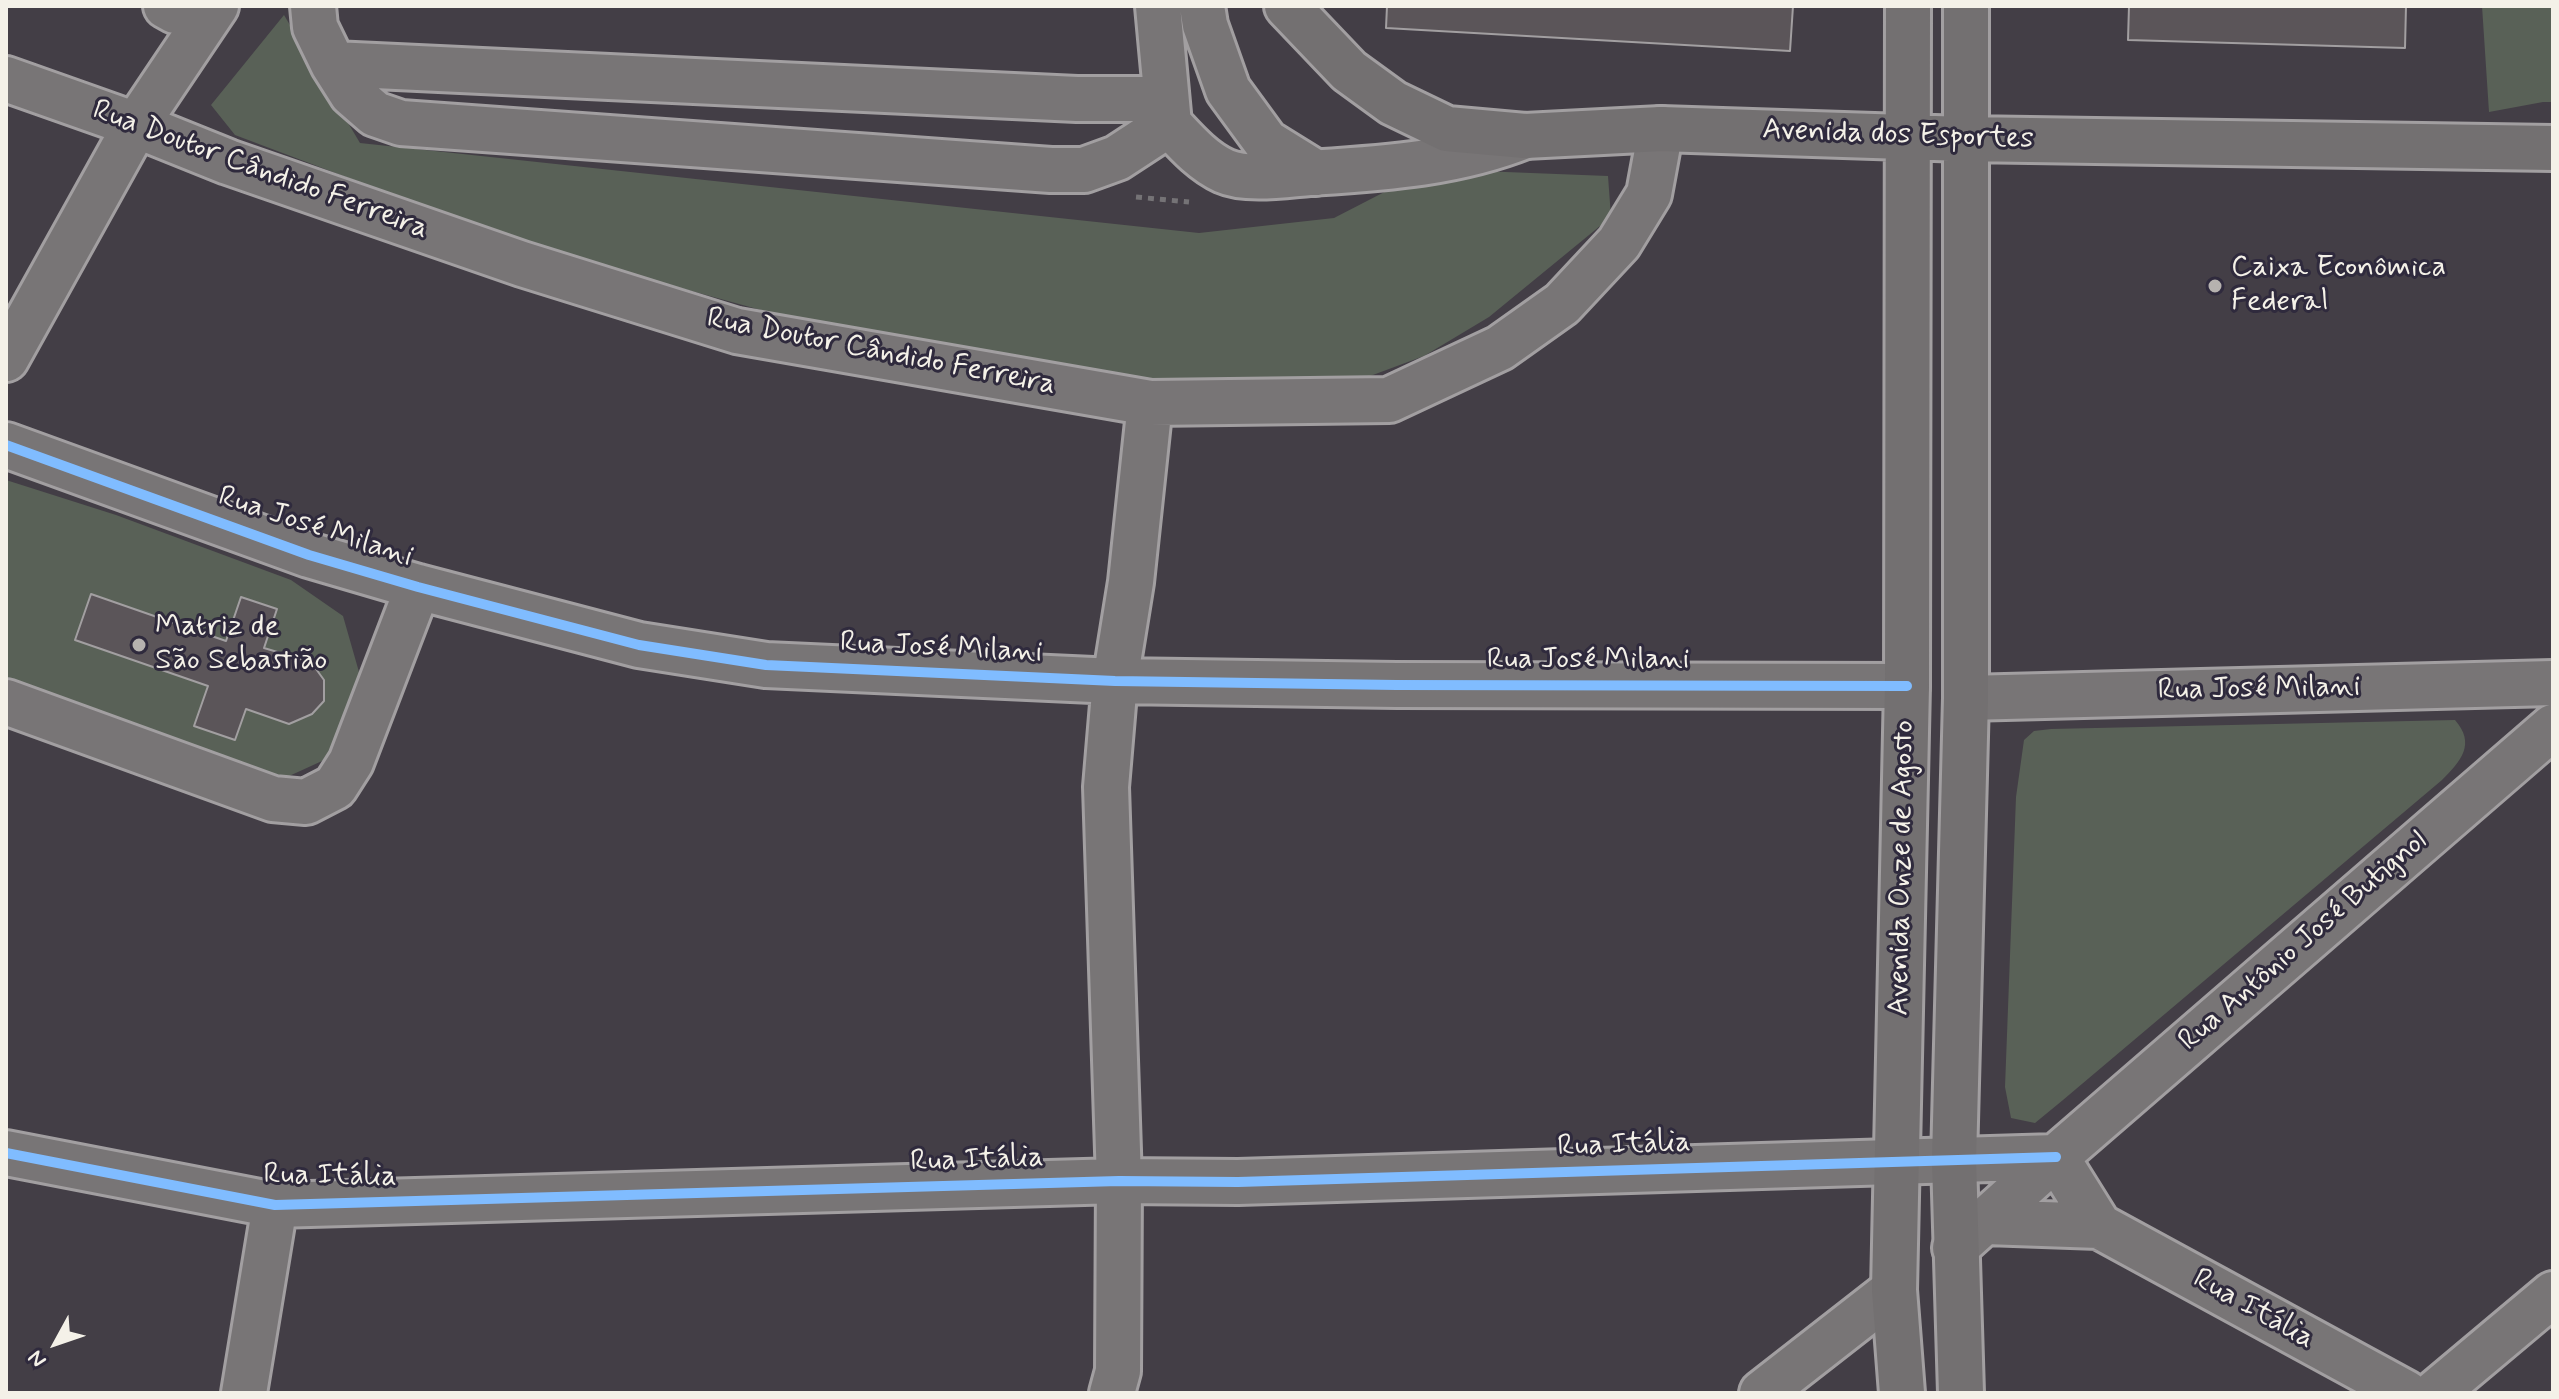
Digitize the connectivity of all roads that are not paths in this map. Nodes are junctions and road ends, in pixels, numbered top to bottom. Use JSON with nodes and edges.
{"nodes":[{"id":1,"x":313,"y":6,"type":"edge"},
{"id":2,"x":1158,"y":6,"type":"edge"},
{"id":3,"x":1202,"y":6,"type":"edge"},
{"id":4,"x":1287,"y":6,"type":"edge"},
{"id":5,"x":1908,"y":6,"type":"edge"},
{"id":6,"x":1966,"y":6,"type":"edge"},
{"id":7,"x":186,"y":8,"type":"edge"},
{"id":8,"x":333,"y":64,"type":"junction"},
{"id":9,"x":6,"y":79,"type":"edge"},
{"id":10,"x":1167,"y":112,"type":"junction"},
{"id":11,"x":136,"y":125,"type":"junction"},
{"id":12,"x":1661,"y":129,"type":"junction"},
{"id":13,"x":1525,"y":136,"type":"junction"},
{"id":14,"x":1909,"y":136,"type":"junction"},
{"id":15,"x":1965,"y":139,"type":"junction"},
{"id":16,"x":2553,"y":148,"type":"edge"},
{"id":17,"x":1316,"y":173,"type":"junction"},
{"id":18,"x":6,"y":359,"type":"edge"},
{"id":19,"x":1150,"y":403,"type":"junction"},
{"id":20,"x":6,"y":445,"type":"edge"},
{"id":21,"x":418,"y":587,"type":"junction"},
{"id":22,"x":1115,"y":681,"type":"junction"},
{"id":23,"x":2553,"y":683,"type":"edge"},
{"id":24,"x":1907,"y":686,"type":"junction"},
{"id":25,"x":1966,"y":698,"type":"junction"},
{"id":26,"x":6,"y":702,"type":"edge"},
{"id":27,"x":2553,"y":727,"type":"edge"},
{"id":28,"x":6,"y":1153,"type":"edge"},
{"id":29,"x":2056,"y":1157,"type":"junction"},
{"id":30,"x":1954,"y":1160,"type":"junction"},
{"id":31,"x":1897,"y":1161,"type":"junction"},
{"id":32,"x":1119,"y":1181,"type":"junction"},
{"id":33,"x":275,"y":1205,"type":"junction"},
{"id":34,"x":2099,"y":1226,"type":"junction"},
{"id":35,"x":1971,"y":1235,"type":"junction"},
{"id":36,"x":1894,"y":1290,"type":"junction"},
{"id":37,"x":2553,"y":1294,"type":"edge"},
{"id":38,"x":244,"y":1393,"type":"edge"},
{"id":39,"x":1112,"y":1393,"type":"edge"},
{"id":40,"x":1762,"y":1393,"type":"edge"},
{"id":41,"x":1902,"y":1393,"type":"edge"},
{"id":42,"x":1961,"y":1393,"type":"edge"},
{"id":43,"x":2406,"y":1393,"type":"edge"},
{"id":44,"x":2435,"y":1393,"type":"edge"}],
"edges":[{"from":1,"to":8,"type":"street"},
{"from":2,"to":10,"type":"street"},
{"from":3,"to":17,"type":"street"},
{"from":4,"to":13,"type":"main road","name":"Avenida dos Esportes"},
{"from":5,"to":14,"type":"main road","name":"Avenida Onze de Agosto"},
{"from":6,"to":15,"type":"main road","name":"Avenida Onze de Agosto"},
{"from":7,"to":11,"type":"street"},
{"from":8,"to":10,"type":"street"},
{"from":8,"to":10,"type":"street"},
{"from":9,"to":11,"type":"street","name":"Rua Doutor Cândido Ferreira"},
{"from":10,"to":17,"type":"street"},
{"from":11,"to":18,"type":"street"},
{"from":11,"to":19,"type":"street","name":"Rua Doutor Cândido Ferreira"},
{"from":12,"to":13,"type":"main road","name":"Avenida dos Esportes"},
{"from":12,"to":14,"type":"main road","name":"Avenida dos Esportes"},
{"from":12,"to":19,"type":"street","name":"Rua Doutor Cândido Ferreira"},
{"from":13,"to":17,"type":"street"},
{"from":14,"to":15,"type":"main road","name":"Avenida dos Esportes"},
{"from":14,"to":24,"type":"main road","name":"Avenida Onze de Agosto"},
{"from":15,"to":16,"type":"main road","name":"Avenida dos Esportes"},
{"from":15,"to":25,"type":"main road","name":"Avenida Onze de Agosto"},
{"from":19,"to":22,"type":"street"},
{"from":20,"to":21,"type":"street","name":"Rua José Milani"},
{"from":21,"to":22,"type":"street","name":"Rua José Milani"},
{"from":21,"to":26,"type":"street"},
{"from":22,"to":24,"type":"street","name":"Rua José Milani"},
{"from":22,"to":32,"type":"street"},
{"from":23,"to":25,"type":"street","name":"Rua José Milani"},
{"from":24,"to":31,"type":"main road","name":"Avenida Onze de Agosto"},
{"from":25,"to":30,"type":"main road","name":"Avenida Onze de Agosto"},
{"from":27,"to":29,"type":"street","name":"Rua Antônio José Butignol"},
{"from":28,"to":33,"type":"street","name":"Rua Itália"},
{"from":29,"to":30,"type":"street","name":"Rua Itália"},
{"from":29,"to":34,"type":"street"},
{"from":29,"to":35,"type":"street","name":"Rua Antônio José Butignol"},
{"from":30,"to":31,"type":"street","name":"Rua Itália"},
{"from":30,"to":35,"type":"main road","name":"Avenida Onze de Agosto"},
{"from":31,"to":32,"type":"street","name":"Rua Itália"},
{"from":31,"to":36,"type":"main road","name":"Avenida Onze de Agosto"},
{"from":32,"to":33,"type":"street","name":"Rua Itália"},
{"from":32,"to":39,"type":"street"},
{"from":33,"to":38,"type":"street"},
{"from":34,"to":35,"type":"street"},
{"from":34,"to":43,"type":"street","name":"Rua Itália"},
{"from":35,"to":42,"type":"main road","name":"Avenida Onze de Agosto"},
{"from":36,"to":40,"type":"street"},
{"from":36,"to":41,"type":"main road","name":"Avenida Onze de Agosto"},
{"from":37,"to":44,"type":"street"}]}
